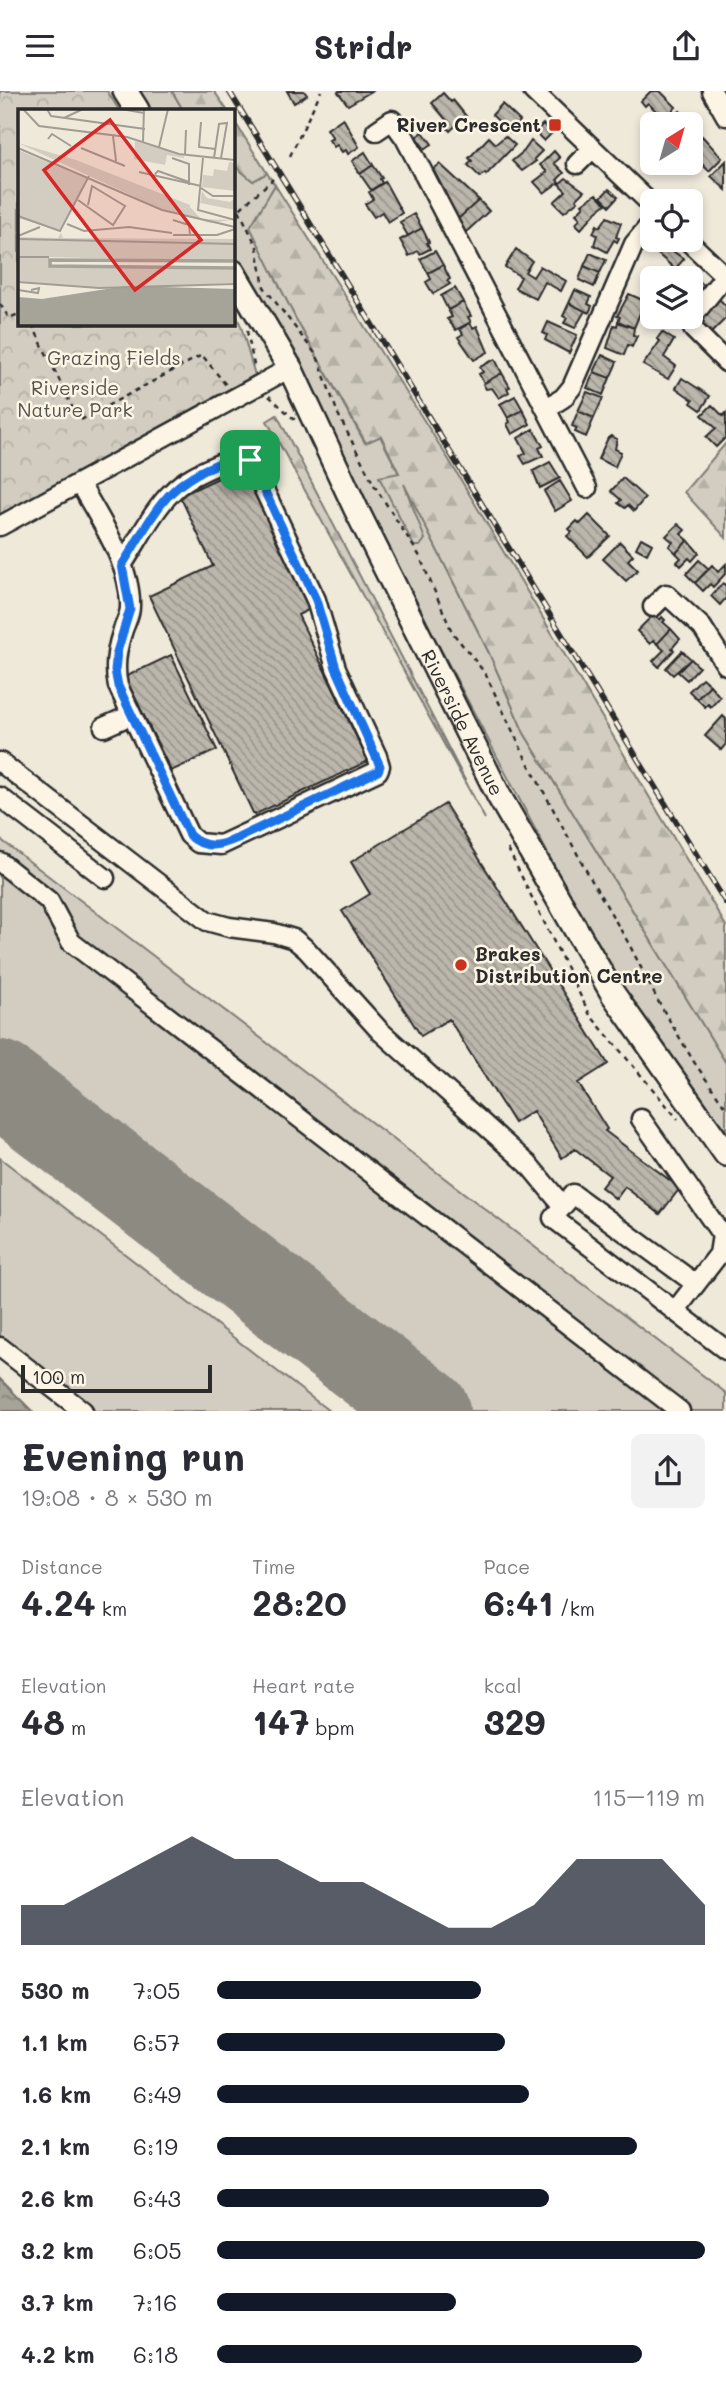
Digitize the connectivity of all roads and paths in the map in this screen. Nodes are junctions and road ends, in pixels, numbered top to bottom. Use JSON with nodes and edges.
{"nodes":[{"id":1,"x":125,"y":91,"type":"edge"},
{"id":2,"x":321,"y":91,"type":"edge"},
{"id":3,"x":533,"y":91,"type":"edge"},
{"id":4,"x":712,"y":91,"type":"edge"},
{"id":5,"x":136,"y":109,"type":"edge"},
{"id":6,"x":726,"y":116,"type":"edge"},
{"id":7,"x":376,"y":131,"type":"dead end"},
{"id":8,"x":592,"y":149,"type":"junction"},
{"id":9,"x":290,"y":156,"type":"dead end"},
{"id":10,"x":577,"y":164,"type":"dead end"},
{"id":11,"x":273,"y":179,"type":"dead end"},
{"id":12,"x":640,"y":195,"type":"edge"},
{"id":13,"x":239,"y":210,"type":"junction"},
{"id":14,"x":234,"y":214,"type":"edge"},
{"id":15,"x":640,"y":237,"type":"edge"},
{"id":16,"x":699,"y":252,"type":"edge"},
{"id":17,"x":234,"y":274,"type":"edge"},
{"id":18,"x":725,"y":277,"type":"edge"},
{"id":19,"x":0,"y":304,"type":"edge"},
{"id":20,"x":18,"y":314,"type":"edge"},
{"id":21,"x":32,"y":325,"type":"edge"},
{"id":22,"x":726,"y":362,"type":"edge"},
{"id":23,"x":289,"y":368,"type":"junction"},
{"id":24,"x":237,"y":398,"type":"junction"},
{"id":25,"x":547,"y":408,"type":"junction"},
{"id":26,"x":79,"y":484,"type":"junction"},
{"id":27,"x":587,"y":488,"type":"dead end"},
{"id":28,"x":0,"y":526,"type":"edge"},
{"id":29,"x":122,"y":565,"type":"junction"},
{"id":30,"x":653,"y":607,"type":"dead end"},
{"id":31,"x":726,"y":664,"type":"edge"},
{"id":32,"x":131,"y":715,"type":"junction"},
{"id":33,"x":104,"y":727,"type":"dead end"},
{"id":34,"x":0,"y":762,"type":"edge"},
{"id":35,"x":0,"y":797,"type":"edge"},
{"id":36,"x":0,"y":862,"type":"edge"},
{"id":37,"x":105,"y":878,"type":"dead end"},
{"id":38,"x":726,"y":1108,"type":"edge"},
{"id":39,"x":641,"y":1119,"type":"dead end"},
{"id":40,"x":726,"y":1154,"type":"edge"},
{"id":41,"x":562,"y":1205,"type":"junction"},
{"id":42,"x":696,"y":1284,"type":"junction"},
{"id":43,"x":675,"y":1311,"type":"junction"},
{"id":44,"x":0,"y":1347,"type":"edge"},
{"id":45,"x":726,"y":1350,"type":"edge"},
{"id":46,"x":83,"y":1411,"type":"edge"},
{"id":47,"x":680,"y":1411,"type":"edge"}],
"edges":[{"from":1,"to":5,"type":"main road"},
{"from":2,"to":9,"type":"path"},
{"from":3,"to":8,"type":"street"},
{"from":4,"to":6,"type":"street"},
{"from":7,"to":25,"type":"street"},
{"from":8,"to":10,"type":"street"},
{"from":8,"to":12,"type":"street"},
{"from":11,"to":13,"type":"path"},
{"from":13,"to":14,"type":"path"},
{"from":13,"to":38,"type":"path"},
{"from":15,"to":25,"type":"street"},
{"from":16,"to":18,"type":"street"},
{"from":17,"to":23,"type":"main road","name":"Riverside Avenue"},
{"from":18,"to":22,"type":"street"},
{"from":19,"to":20,"type":"path"},
{"from":21,"to":24,"type":"path"},
{"from":23,"to":24,"type":"street"},
{"from":23,"to":40,"type":"main road","name":"Riverside Avenue"},
{"from":24,"to":26,"type":"street"},
{"from":25,"to":27,"type":"street"},
{"from":26,"to":28,"type":"street"},
{"from":26,"to":29,"type":"street"},
{"from":29,"to":32,"type":"street"},
{"from":29,"to":32,"type":"street"},
{"from":30,"to":31,"type":"street"},
{"from":32,"to":33,"type":"street"},
{"from":34,"to":41,"type":"street"},
{"from":35,"to":37,"type":"street"},
{"from":36,"to":47,"type":"street"},
{"from":39,"to":42,"type":"street"},
{"from":41,"to":42,"type":"street"},
{"from":41,"to":43,"type":"street"},
{"from":42,"to":43,"type":"street"},
{"from":43,"to":45,"type":"street"},
{"from":44,"to":46,"type":"street"}]}
